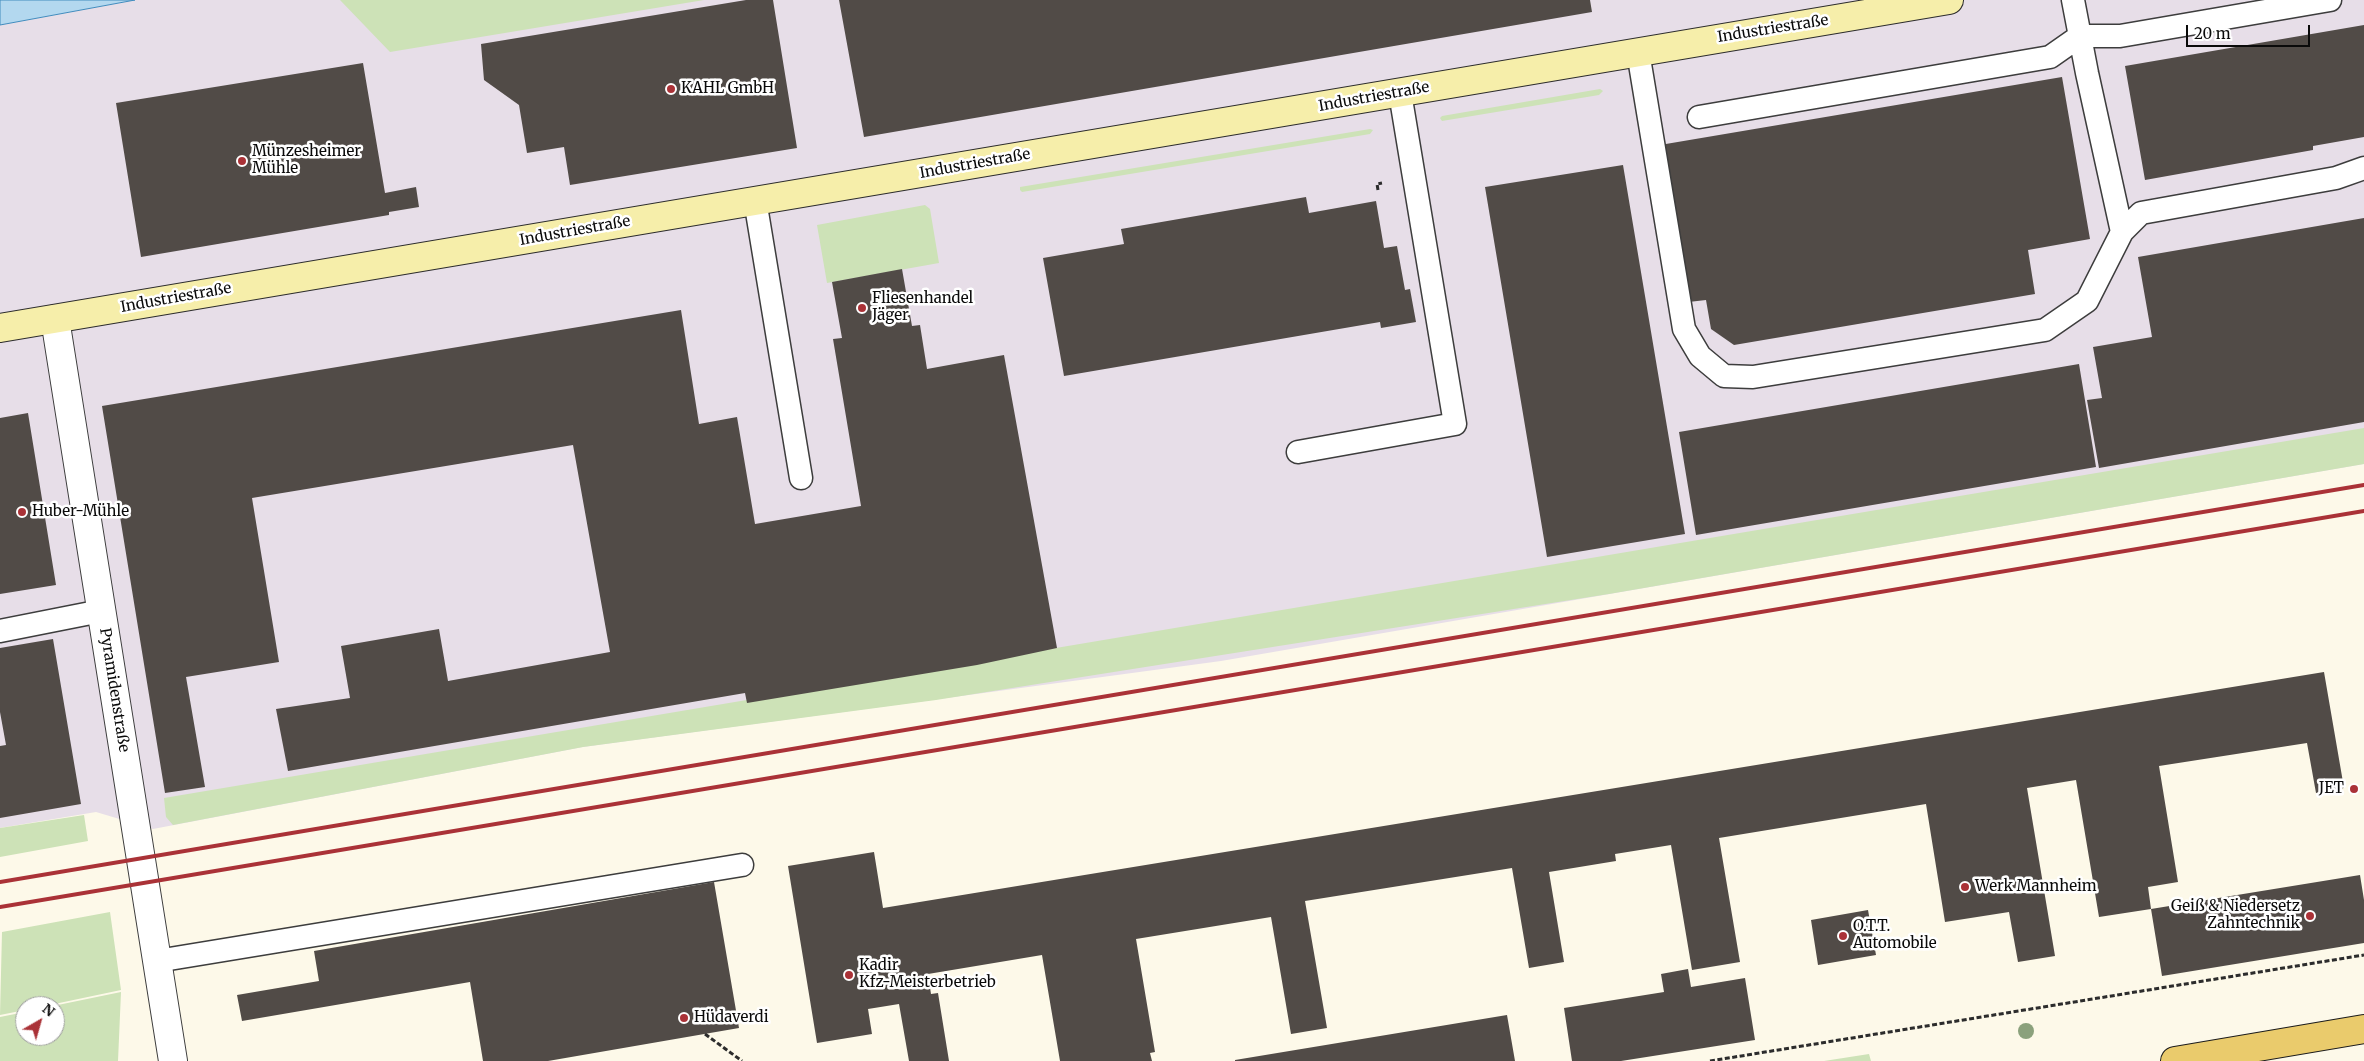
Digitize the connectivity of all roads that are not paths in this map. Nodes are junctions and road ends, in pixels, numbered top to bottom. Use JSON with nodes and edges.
{"nodes":[{"id":1,"x":1950,"y":0,"type":"edge"},
{"id":2,"x":2073,"y":0,"type":"edge"},
{"id":3,"x":2330,"y":0,"type":"edge"},
{"id":4,"x":2080,"y":36,"type":"junction"},
{"id":5,"x":1638,"y":52,"type":"junction"},
{"id":6,"x":1400,"y":92,"type":"junction"},
{"id":7,"x":1699,"y":117,"type":"dead end"},
{"id":8,"x":2364,"y":168,"type":"edge"},
{"id":9,"x":754,"y":200,"type":"junction"},
{"id":10,"x":2122,"y":232,"type":"junction"},
{"id":11,"x":55,"y":319,"type":"junction"},
{"id":12,"x":0,"y":328,"type":"edge"},
{"id":13,"x":1298,"y":452,"type":"dead end"},
{"id":14,"x":801,"y":478,"type":"dead end"},
{"id":15,"x":101,"y":610,"type":"junction"},
{"id":16,"x":0,"y":631,"type":"edge"},
{"id":17,"x":742,"y":865,"type":"dead end"},
{"id":18,"x":157,"y":961,"type":"junction"},
{"id":19,"x":2364,"y":1029,"type":"edge"},
{"id":20,"x":173,"y":1061,"type":"edge"},
{"id":21,"x":2175,"y":1061,"type":"edge"}],
"edges":[{"from":1,"to":5,"type":"street","name":"Industriestraße"},
{"from":2,"to":4,"type":"lane"},
{"from":3,"to":4,"type":"lane"},
{"from":4,"to":7,"type":"lane"},
{"from":4,"to":10,"type":"lane"},
{"from":5,"to":6,"type":"street","name":"Industriestraße"},
{"from":5,"to":10,"type":"lane"},
{"from":6,"to":9,"type":"street","name":"Industriestraße"},
{"from":6,"to":13,"type":"lane"},
{"from":8,"to":10,"type":"lane"},
{"from":9,"to":11,"type":"street","name":"Industriestraße"},
{"from":9,"to":14,"type":"lane"},
{"from":11,"to":12,"type":"street","name":"Industriestraße"},
{"from":11,"to":15,"type":"street","name":"Pyramidenstraße"},
{"from":15,"to":16,"type":"lane"},
{"from":15,"to":18,"type":"street","name":"Pyramidenstraße"},
{"from":17,"to":18,"type":"lane"},
{"from":18,"to":20,"type":"street","name":"Pyramidenstraße"},
{"from":19,"to":21,"type":"main road"}]}
